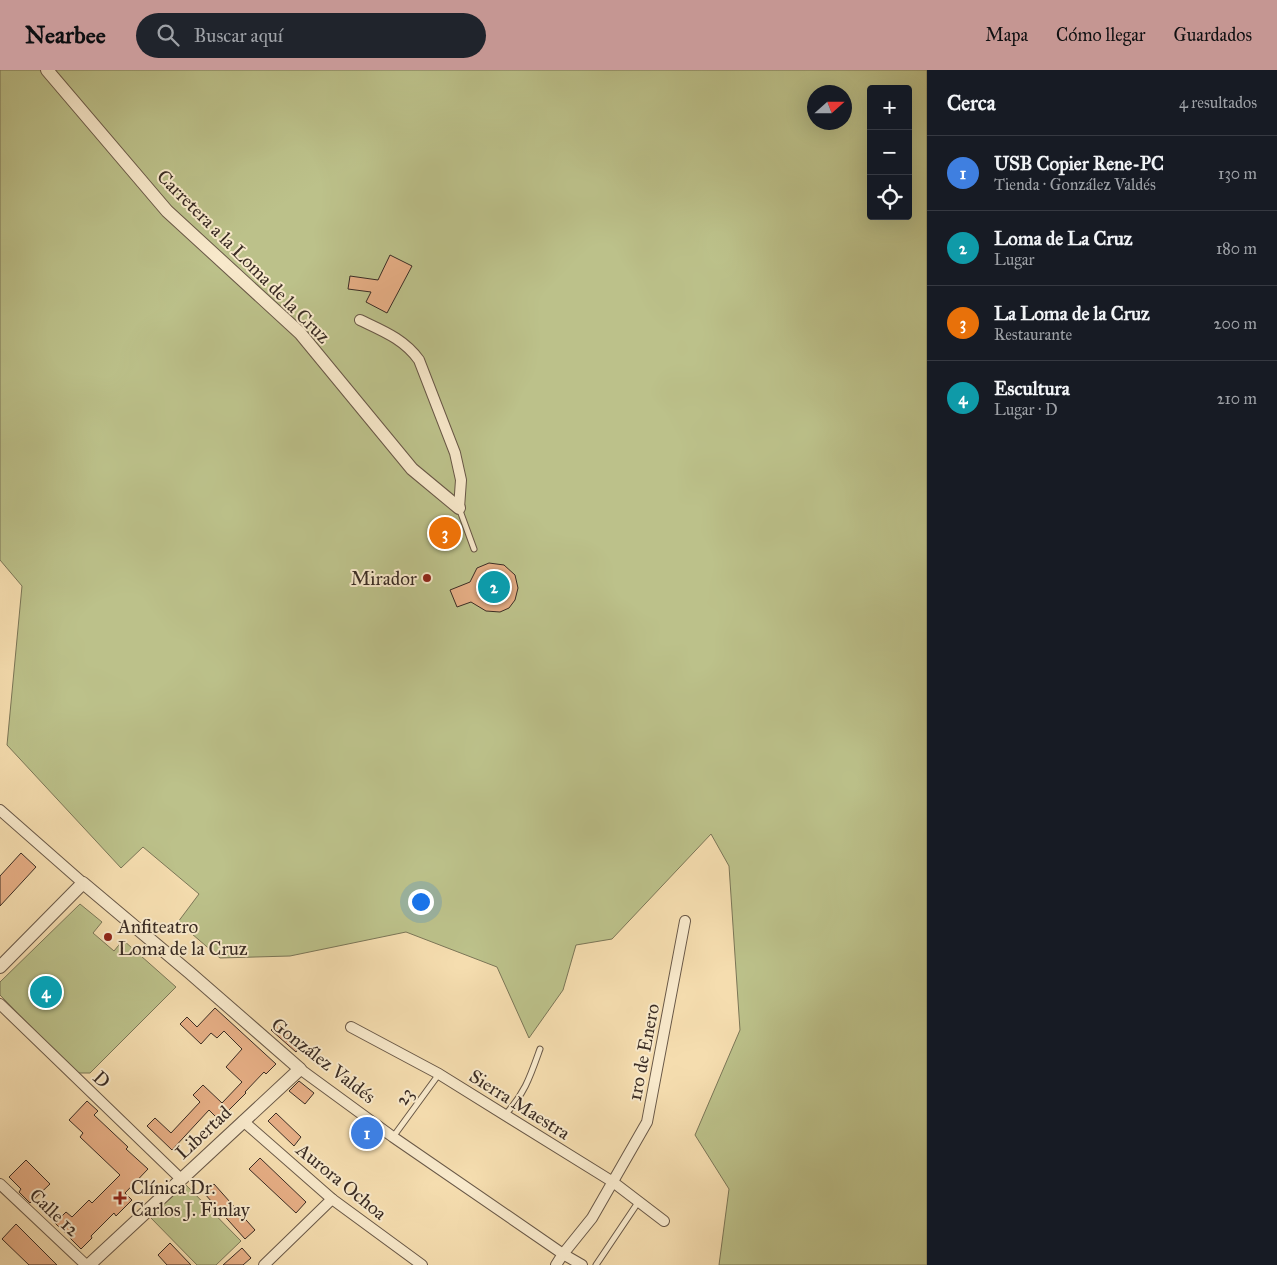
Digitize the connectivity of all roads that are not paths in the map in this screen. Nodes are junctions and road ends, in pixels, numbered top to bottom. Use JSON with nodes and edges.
{"nodes":[{"id":1,"x":47,"y":70,"type":"edge"},
{"id":2,"x":360,"y":320,"type":"dead end"},
{"id":3,"x":459,"y":508,"type":"junction"},
{"id":4,"x":474,"y":549,"type":"dead end"},
{"id":5,"x":0,"y":810,"type":"edge"},
{"id":6,"x":83,"y":883,"type":"junction"},
{"id":7,"x":685,"y":921,"type":"dead end"},
{"id":8,"x":0,"y":967,"type":"edge"},
{"id":9,"x":0,"y":1004,"type":"edge"},
{"id":10,"x":351,"y":1027,"type":"dead end"},
{"id":11,"x":540,"y":1049,"type":"dead end"},
{"id":12,"x":300,"y":1069,"type":"junction"},
{"id":13,"x":439,"y":1074,"type":"junction"},
{"id":14,"x":505,"y":1115,"type":"junction"},
{"id":15,"x":243,"y":1121,"type":"junction"},
{"id":16,"x":393,"y":1137,"type":"junction"},
{"id":17,"x":181,"y":1179,"type":"junction"},
{"id":18,"x":613,"y":1182,"type":"junction"},
{"id":19,"x":0,"y":1184,"type":"edge"},
{"id":20,"x":332,"y":1199,"type":"junction"},
{"id":21,"x":640,"y":1201,"type":"junction"},
{"id":22,"x":664,"y":1221,"type":"dead end"},
{"id":23,"x":563,"y":1254,"type":"junction"},
{"id":24,"x":408,"y":1261,"type":"edge"},
{"id":25,"x":88,"y":1265,"type":"edge"},
{"id":26,"x":264,"y":1265,"type":"edge"},
{"id":27,"x":422,"y":1265,"type":"edge"},
{"id":28,"x":556,"y":1265,"type":"edge"},
{"id":29,"x":582,"y":1265,"type":"edge"},
{"id":30,"x":596,"y":1265,"type":"edge"}],
"edges":[{"from":1,"to":3,"type":"street","name":"Carretera a la Loma de la Cruz"},
{"from":2,"to":3,"type":"street"},
{"from":3,"to":4,"type":"lane"},
{"from":5,"to":6,"type":"street"},
{"from":6,"to":8,"type":"street"},
{"from":6,"to":12,"type":"street","name":"González Valdés"},
{"from":7,"to":18,"type":"street","name":"1ro de Enero"},
{"from":9,"to":17,"type":"street","name":"D"},
{"from":10,"to":13,"type":"street","name":"Sierra Maestra"},
{"from":11,"to":14,"type":"lane"},
{"from":12,"to":15,"type":"street","name":"Libertad"},
{"from":12,"to":16,"type":"street","name":"González Valdés"},
{"from":13,"to":14,"type":"street","name":"Sierra Maestra"},
{"from":13,"to":16,"type":"lane","name":"23"},
{"from":14,"to":18,"type":"street","name":"Sierra Maestra"},
{"from":15,"to":17,"type":"street","name":"Libertad"},
{"from":15,"to":20,"type":"street","name":"Aurora Ochoa"},
{"from":16,"to":23,"type":"street","name":"González Valdés"},
{"from":17,"to":25,"type":"street","name":"Libertad"},
{"from":18,"to":21,"type":"street","name":"Sierra Maestra"},
{"from":18,"to":23,"type":"street","name":"1ro de Enero"},
{"from":19,"to":25,"type":"street","name":"Calle 12"},
{"from":20,"to":24,"type":"street","name":"Aurora Ochoa"},
{"from":20,"to":26,"type":"street"},
{"from":21,"to":22,"type":"street","name":"Sierra Maestra"},
{"from":21,"to":30,"type":"lane"},
{"from":23,"to":28,"type":"street","name":"1ro de Enero"},
{"from":23,"to":29,"type":"street","name":"González Valdés"},
{"from":24,"to":27,"type":"street","name":"Aurora Ochoa"}]}
